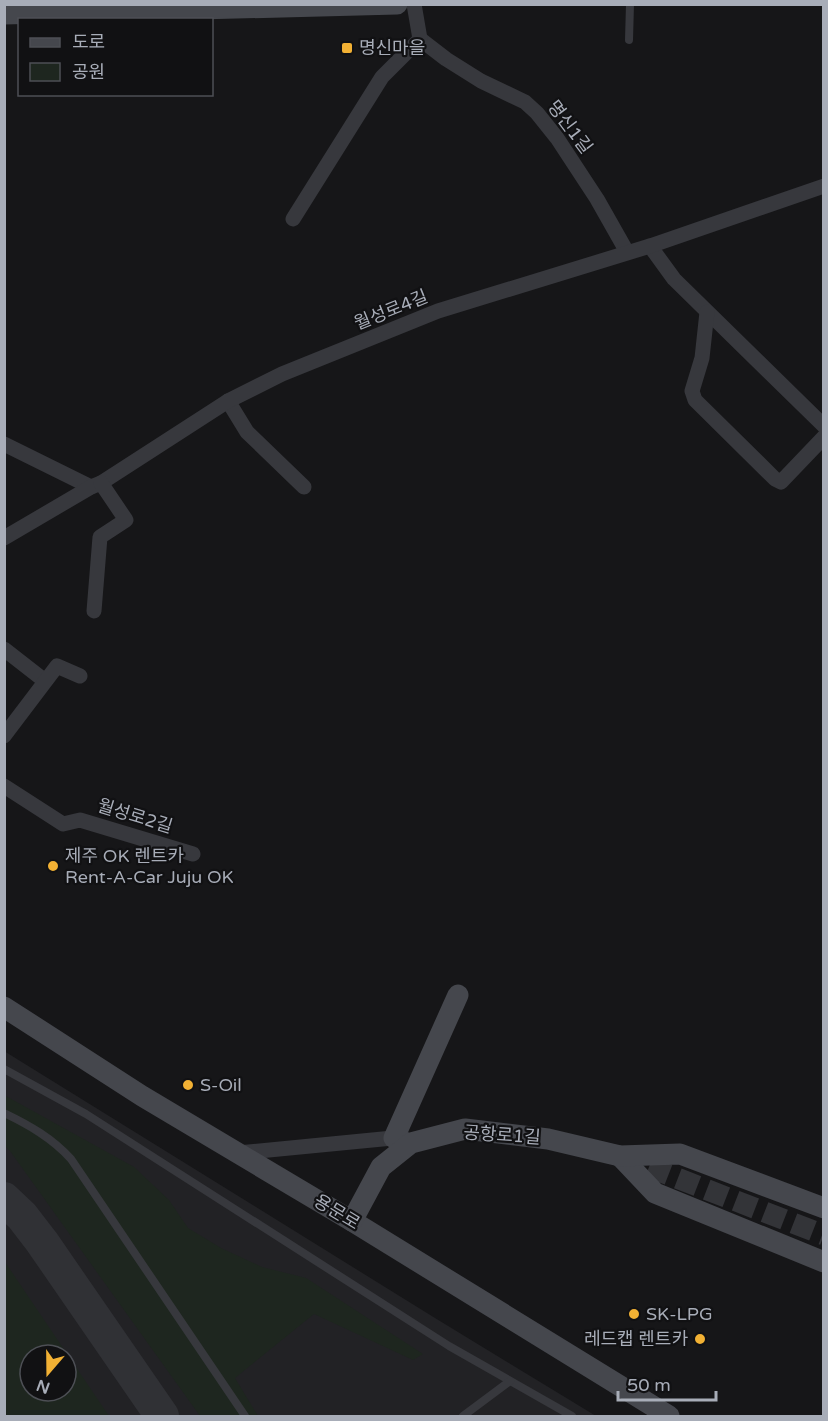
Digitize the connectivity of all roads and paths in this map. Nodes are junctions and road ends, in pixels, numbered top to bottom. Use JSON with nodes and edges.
{"nodes":[{"id":1,"x":397,"y":4,"type":"edge"},
{"id":2,"x":414,"y":4,"type":"edge"},
{"id":3,"x":630,"y":4,"type":"edge"},
{"id":4,"x":4,"y":14,"type":"edge"},
{"id":5,"x":420,"y":39,"type":"junction"},
{"id":6,"x":629,"y":40,"type":"dead end"},
{"id":7,"x":824,"y":186,"type":"edge"},
{"id":8,"x":293,"y":219,"type":"dead end"},
{"id":9,"x":650,"y":246,"type":"junction"},
{"id":10,"x":627,"y":252,"type":"junction"},
{"id":11,"x":707,"y":312,"type":"junction"},
{"id":12,"x":228,"y":401,"type":"junction"},
{"id":13,"x":824,"y":426,"type":"edge"},
{"id":14,"x":824,"y":437,"type":"edge"},
{"id":15,"x":4,"y":444,"type":"edge"},
{"id":16,"x":96,"y":485,"type":"junction"},
{"id":17,"x":304,"y":488,"type":"dead end"},
{"id":18,"x":4,"y":538,"type":"edge"},
{"id":19,"x":94,"y":611,"type":"dead end"},
{"id":20,"x":4,"y":649,"type":"edge"},
{"id":21,"x":80,"y":676,"type":"dead end"},
{"id":22,"x":45,"y":681,"type":"junction"},
{"id":23,"x":4,"y":736,"type":"edge"},
{"id":24,"x":4,"y":786,"type":"edge"},
{"id":25,"x":193,"y":854,"type":"dead end"},
{"id":26,"x":458,"y":995,"type":"dead end"},
{"id":27,"x":4,"y":1007,"type":"edge"},
{"id":28,"x":4,"y":1069,"type":"edge"},
{"id":29,"x":4,"y":1113,"type":"edge"},
{"id":30,"x":451,"y":1133,"type":"junction"},
{"id":31,"x":393,"y":1138,"type":"junction"},
{"id":32,"x":238,"y":1153,"type":"junction"},
{"id":33,"x":620,"y":1156,"type":"junction"},
{"id":34,"x":824,"y":1208,"type":"edge"},
{"id":35,"x":352,"y":1221,"type":"junction"},
{"id":36,"x":824,"y":1262,"type":"edge"},
{"id":37,"x":510,"y":1381,"type":"junction"},
{"id":38,"x":245,"y":1416,"type":"edge"},
{"id":39,"x":463,"y":1416,"type":"edge"},
{"id":40,"x":572,"y":1416,"type":"edge"},
{"id":41,"x":669,"y":1416,"type":"edge"}],
"edges":[{"from":1,"to":4,"type":"street"},
{"from":2,"to":5,"type":"street"},
{"from":3,"to":6,"type":"lane"},
{"from":5,"to":8,"type":"street"},
{"from":5,"to":10,"type":"street","name":"명신1길"},
{"from":7,"to":9,"type":"street","name":"월성로4길"},
{"from":9,"to":10,"type":"street","name":"월성로4길"},
{"from":9,"to":11,"type":"street"},
{"from":10,"to":12,"type":"street","name":"월성로4길"},
{"from":11,"to":13,"type":"street"},
{"from":11,"to":14,"type":"street"},
{"from":12,"to":16,"type":"street","name":"월성로4길"},
{"from":12,"to":17,"type":"street"},
{"from":15,"to":16,"type":"street"},
{"from":16,"to":18,"type":"street","name":"월성로4길"},
{"from":16,"to":19,"type":"street"},
{"from":20,"to":22,"type":"street"},
{"from":21,"to":22,"type":"street"},
{"from":22,"to":23,"type":"street"},
{"from":24,"to":25,"type":"street","name":"월성로2길"},
{"from":26,"to":31,"type":"street"},
{"from":27,"to":32,"type":"street","name":"용문로"},
{"from":28,"to":37,"type":"lane"},
{"from":29,"to":38,"type":"lane"},
{"from":30,"to":31,"type":"street"},
{"from":30,"to":33,"type":"street","name":"공항로1길"},
{"from":30,"to":35,"type":"street","name":"공항로1길"},
{"from":31,"to":32,"type":"street"},
{"from":32,"to":35,"type":"street","name":"용문로"},
{"from":33,"to":34,"type":"street","name":"공항로1길"},
{"from":33,"to":36,"type":"street"},
{"from":35,"to":41,"type":"street","name":"용문로"},
{"from":37,"to":39,"type":"lane"},
{"from":37,"to":40,"type":"lane"}]}
